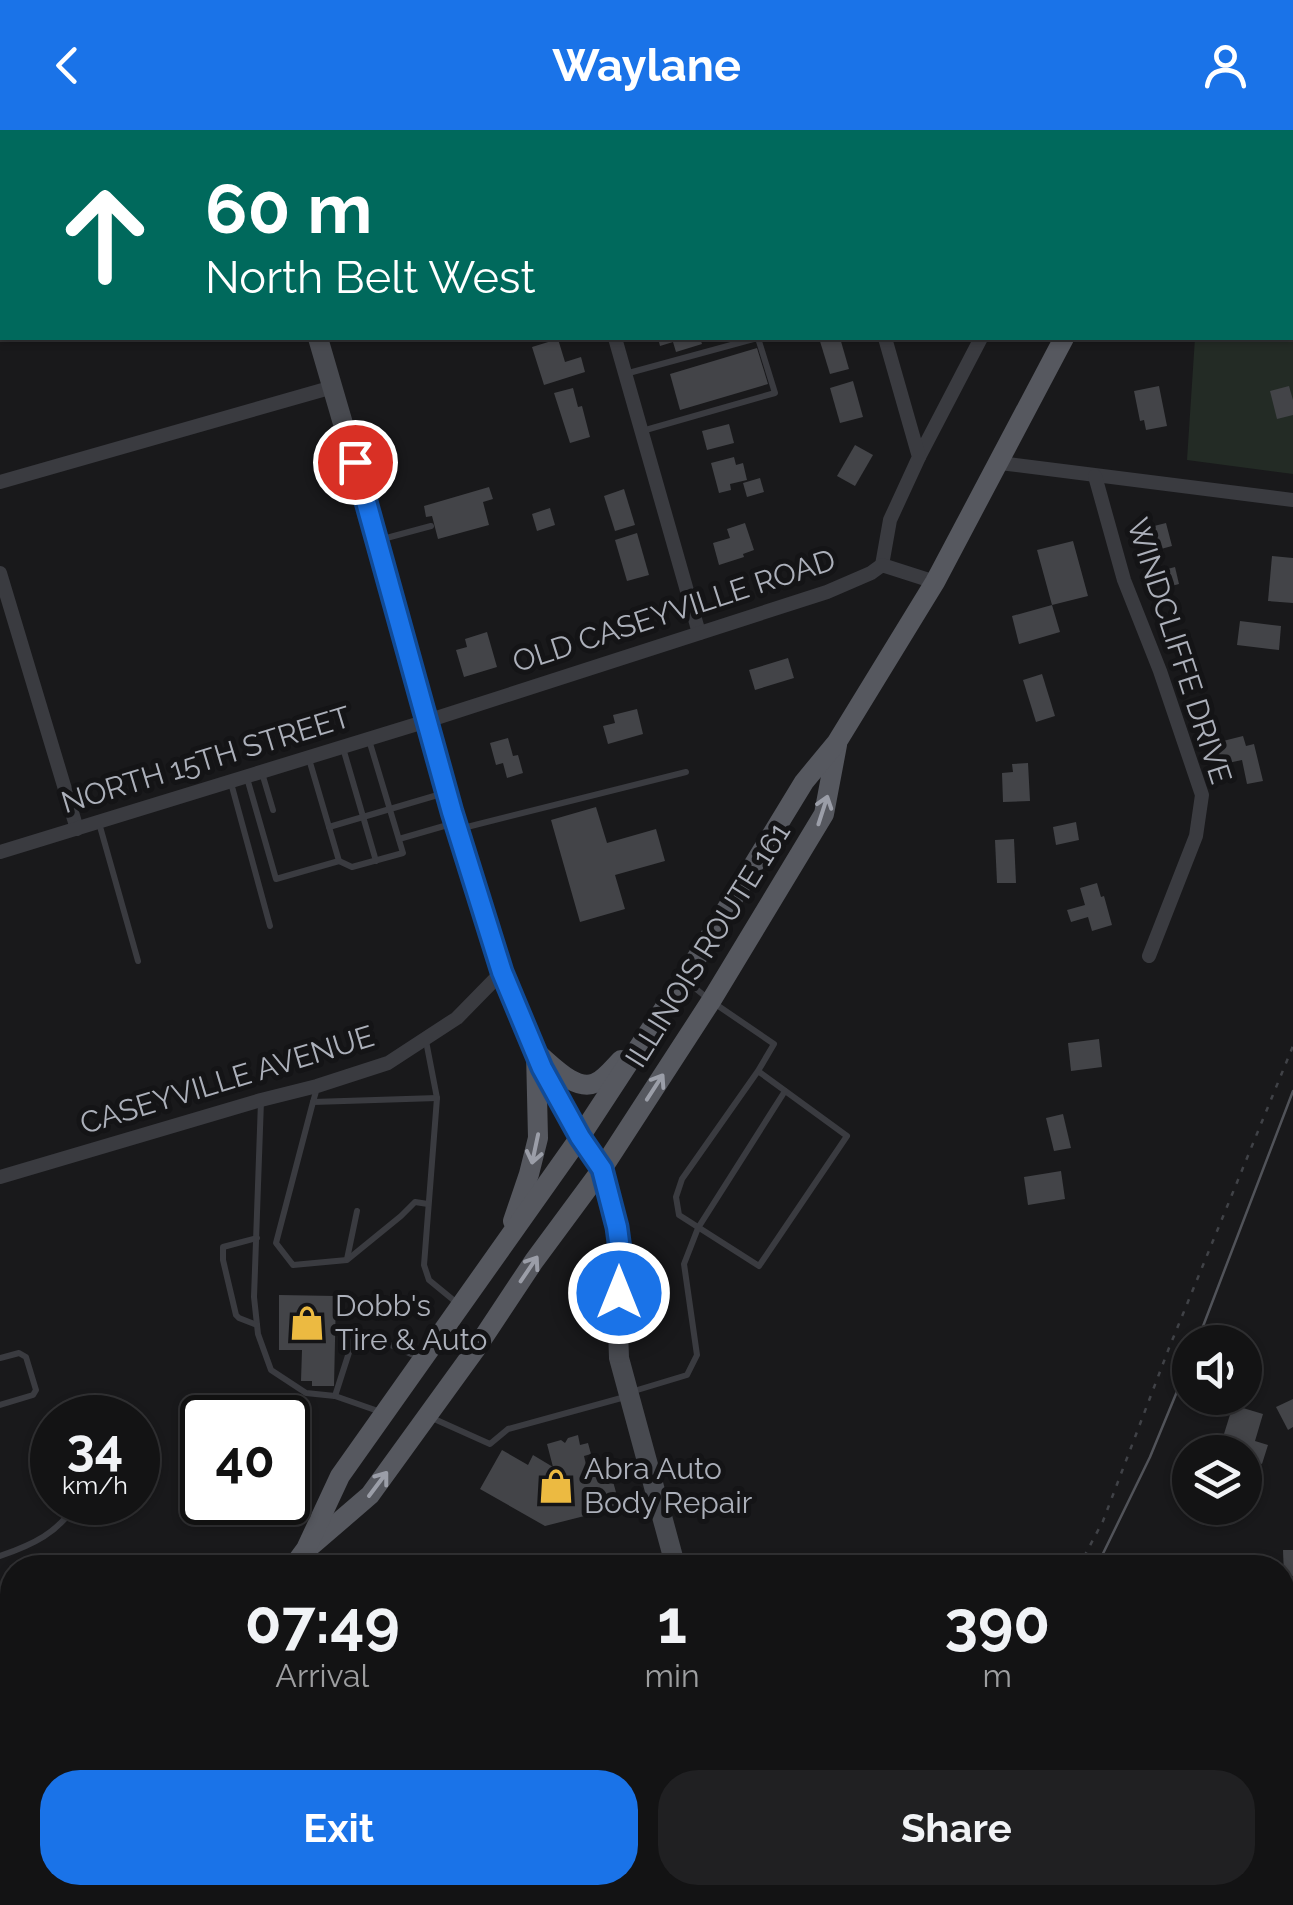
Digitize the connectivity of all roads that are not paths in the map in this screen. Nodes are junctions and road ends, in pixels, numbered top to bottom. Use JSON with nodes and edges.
{"nodes":[{"id":1,"x":319,"y":340,"type":"edge"},
{"id":2,"x":616,"y":340,"type":"edge"},
{"id":3,"x":751,"y":340,"type":"edge"},
{"id":4,"x":759,"y":340,"type":"edge"},
{"id":5,"x":885,"y":340,"type":"edge"},
{"id":6,"x":979,"y":340,"type":"edge"},
{"id":7,"x":1063,"y":340,"type":"edge"},
{"id":8,"x":625,"y":374,"type":"junction"},
{"id":9,"x":333,"y":387,"type":"junction"},
{"id":10,"x":641,"y":431,"type":"junction"},
{"id":11,"x":919,"y":457,"type":"junction"},
{"id":12,"x":1000,"y":463,"type":"junction"},
{"id":13,"x":1095,"y":476,"type":"junction"},
{"id":14,"x":0,"y":482,"type":"edge"},
{"id":15,"x":1293,"y":500,"type":"edge"},
{"id":16,"x":431,"y":526,"type":"dead end"},
{"id":17,"x":378,"y":540,"type":"junction"},
{"id":18,"x":882,"y":565,"type":"junction"},
{"id":19,"x":0,"y":572,"type":"edge"},
{"id":20,"x":936,"y":582,"type":"junction"},
{"id":21,"x":699,"y":633,"type":"junction"},
{"id":22,"x":427,"y":720,"type":"junction"},
{"id":23,"x":368,"y":739,"type":"junction"},
{"id":24,"x":837,"y":742,"type":"junction"},
{"id":25,"x":342,"y":747,"type":"junction"},
{"id":26,"x":308,"y":757,"type":"junction"},
{"id":27,"x":686,"y":772,"type":"dead end"},
{"id":28,"x":254,"y":774,"type":"junction"},
{"id":29,"x":230,"y":782,"type":"junction"},
{"id":30,"x":447,"y":792,"type":"junction"},
{"id":31,"x":390,"y":808,"type":"junction"},
{"id":32,"x":273,"y":810,"type":"dead end"},
{"id":33,"x":364,"y":816,"type":"junction"},
{"id":34,"x":98,"y":822,"type":"junction"},
{"id":35,"x":456,"y":826,"type":"junction"},
{"id":36,"x":329,"y":827,"type":"junction"},
{"id":37,"x":77,"y":829,"type":"junction"},
{"id":38,"x":399,"y":839,"type":"junction"},
{"id":39,"x":0,"y":852,"type":"edge"},
{"id":40,"x":339,"y":861,"type":"junction"},
{"id":41,"x":376,"y":861,"type":"junction"},
{"id":42,"x":288,"y":862,"type":"dead end"},
{"id":43,"x":292,"y":875,"type":"junction"},
{"id":44,"x":270,"y":926,"type":"dead end"},
{"id":45,"x":1149,"y":956,"type":"dead end"},
{"id":46,"x":138,"y":960,"type":"dead end"},
{"id":47,"x":502,"y":972,"type":"junction"},
{"id":48,"x":684,"y":979,"type":"junction"},
{"id":49,"x":710,"y":1002,"type":"junction"},
{"id":50,"x":644,"y":1039,"type":"junction"},
{"id":51,"x":425,"y":1040,"type":"junction"},
{"id":52,"x":536,"y":1052,"type":"junction"},
{"id":53,"x":758,"y":1071,"type":"junction"},
{"id":54,"x":317,"y":1086,"type":"junction"},
{"id":55,"x":785,"y":1091,"type":"junction"},
{"id":56,"x":437,"y":1098,"type":"junction"},
{"id":57,"x":262,"y":1100,"type":"junction"},
{"id":58,"x":313,"y":1102,"type":"junction"},
{"id":59,"x":580,"y":1137,"type":"junction"},
{"id":60,"x":602,"y":1169,"type":"junction"},
{"id":61,"x":0,"y":1177,"type":"edge"},
{"id":62,"x":402,"y":1201,"type":"dead end"},
{"id":63,"x":415,"y":1202,"type":"junction"},
{"id":64,"x":428,"y":1204,"type":"junction"},
{"id":65,"x":357,"y":1212,"type":"dead end"},
{"id":66,"x":698,"y":1228,"type":"junction"},
{"id":67,"x":256,"y":1238,"type":"junction"},
{"id":68,"x":505,"y":1244,"type":"junction"},
{"id":69,"x":346,"y":1260,"type":"junction"},
{"id":70,"x":461,"y":1306,"type":"junction"},
{"id":71,"x":258,"y":1325,"type":"junction"},
{"id":72,"x":0,"y":1358,"type":"edge"},
{"id":73,"x":424,"y":1359,"type":"junction"},
{"id":74,"x":628,"y":1394,"type":"junction"},
{"id":75,"x":335,"y":1396,"type":"junction"},
{"id":76,"x":0,"y":1405,"type":"edge"},
{"id":77,"x":384,"y":1414,"type":"junction"},
{"id":78,"x":426,"y":1416,"type":"junction"},
{"id":79,"x":57,"y":1525,"type":"edge"},
{"id":80,"x":306,"y":1549,"type":"junction"},
{"id":81,"x":3,"y":1555,"type":"edge"},
{"id":82,"x":302,"y":1555,"type":"edge"},
{"id":83,"x":672,"y":1555,"type":"edge"}],
"edges":[{"from":1,"to":9,"type":"main road"},
{"from":2,"to":8,"type":"street"},
{"from":3,"to":8,"type":"lane"},
{"from":4,"to":10,"type":"lane"},
{"from":5,"to":11,"type":"street"},
{"from":6,"to":11,"type":"street"},
{"from":7,"to":12,"type":"main road","name":"ILLINOIS ROUTE 161"},
{"from":8,"to":10,"type":"street"},
{"from":9,"to":14,"type":"street"},
{"from":9,"to":17,"type":"main road"},
{"from":10,"to":21,"type":"street"},
{"from":11,"to":18,"type":"street"},
{"from":12,"to":13,"type":"street"},
{"from":12,"to":20,"type":"main road","name":"ILLINOIS ROUTE 161"},
{"from":13,"to":15,"type":"street"},
{"from":13,"to":45,"type":"street","name":"WINDCLIFFE DRIVE"},
{"from":16,"to":17,"type":"lane"},
{"from":17,"to":22,"type":"main road"},
{"from":18,"to":20,"type":"street","name":"OLD CASEYVILLE ROAD"},
{"from":18,"to":21,"type":"street","name":"OLD CASEYVILLE ROAD"},
{"from":19,"to":37,"type":"street"},
{"from":20,"to":24,"type":"main road","name":"ILLINOIS ROUTE 161"},
{"from":21,"to":22,"type":"street","name":"OLD CASEYVILLE ROAD"},
{"from":22,"to":23,"type":"street","name":"NORTH 15TH STREET"},
{"from":22,"to":30,"type":"main road"},
{"from":23,"to":25,"type":"street","name":"NORTH 15TH STREET"},
{"from":23,"to":31,"type":"lane"},
{"from":24,"to":48,"type":"main road","name":"ILLINOIS ROUTE 161"},
{"from":49,"to":24,"type":"main road","name":"ILLINOIS ROUTE 161","one_way":true},
{"from":25,"to":26,"type":"street","name":"NORTH 15TH STREET"},
{"from":25,"to":33,"type":"lane"},
{"from":26,"to":28,"type":"street","name":"NORTH 15TH STREET"},
{"from":26,"to":36,"type":"lane"},
{"from":27,"to":35,"type":"lane"},
{"from":28,"to":29,"type":"street","name":"NORTH 15TH STREET"},
{"from":28,"to":32,"type":"lane"},
{"from":28,"to":43,"type":"lane"},
{"from":29,"to":34,"type":"street","name":"NORTH 15TH STREET"},
{"from":29,"to":44,"type":"lane"},
{"from":30,"to":31,"type":"lane"},
{"from":30,"to":35,"type":"main road"},
{"from":31,"to":33,"type":"lane"},
{"from":31,"to":38,"type":"lane"},
{"from":33,"to":36,"type":"lane"},
{"from":33,"to":41,"type":"lane"},
{"from":34,"to":37,"type":"street","name":"NORTH 15TH STREET"},
{"from":34,"to":46,"type":"lane"},
{"from":35,"to":38,"type":"lane"},
{"from":35,"to":47,"type":"main road"},
{"from":36,"to":40,"type":"lane"},
{"from":37,"to":39,"type":"street","name":"NORTH 15TH STREET"},
{"from":38,"to":41,"type":"lane"},
{"from":40,"to":41,"type":"lane"},
{"from":40,"to":43,"type":"lane"},
{"from":42,"to":43,"type":"lane"},
{"from":47,"to":51,"type":"street","name":"CASEYVILLE AVENUE"},
{"from":47,"to":52,"type":"main road"},
{"from":48,"to":49,"type":"lane"},
{"from":48,"to":50,"type":"main road","name":"ILLINOIS ROUTE 161"},
{"from":49,"to":53,"type":"lane"},
{"from":60,"to":49,"type":"main road","name":"ILLINOIS ROUTE 161","one_way":true},
{"from":50,"to":52,"type":"main road"},
{"from":50,"to":59,"type":"main road","name":"ILLINOIS ROUTE 161"},
{"from":51,"to":54,"type":"street","name":"CASEYVILLE AVENUE"},
{"from":51,"to":56,"type":"lane"},
{"from":52,"to":59,"type":"main road"},
{"from":52,"to":68,"type":"main road","one_way":true},
{"from":53,"to":55,"type":"lane"},
{"from":53,"to":66,"type":"lane"},
{"from":54,"to":57,"type":"street","name":"CASEYVILLE AVENUE"},
{"from":54,"to":58,"type":"lane"},
{"from":55,"to":66,"type":"lane"},
{"from":55,"to":66,"type":"lane"},
{"from":56,"to":58,"type":"lane"},
{"from":56,"to":64,"type":"lane"},
{"from":57,"to":61,"type":"street","name":"CASEYVILLE AVENUE"},
{"from":57,"to":67,"type":"lane"},
{"from":58,"to":69,"type":"lane"},
{"from":59,"to":60,"type":"main road"},
{"from":59,"to":68,"type":"main road","name":"ILLINOIS ROUTE 161"},
{"from":60,"to":74,"type":"main road"},
{"from":78,"to":60,"type":"main road","name":"ILLINOIS ROUTE 161","one_way":true},
{"from":62,"to":63,"type":"lane"},
{"from":63,"to":64,"type":"lane"},
{"from":63,"to":69,"type":"lane"},
{"from":64,"to":70,"type":"lane"},
{"from":65,"to":69,"type":"lane"},
{"from":66,"to":74,"type":"lane"},
{"from":67,"to":71,"type":"lane"},
{"from":67,"to":71,"type":"lane"},
{"from":68,"to":70,"type":"main road","name":"ILLINOIS ROUTE 161"},
{"from":70,"to":73,"type":"main road","name":"ILLINOIS ROUTE 161"},
{"from":71,"to":75,"type":"lane"},
{"from":72,"to":76,"type":"lane"},
{"from":73,"to":75,"type":"lane"},
{"from":73,"to":77,"type":"main road","name":"ILLINOIS ROUTE 161"},
{"from":74,"to":78,"type":"lane"},
{"from":74,"to":83,"type":"main road"},
{"from":75,"to":77,"type":"lane"},
{"from":77,"to":80,"type":"main road","name":"ILLINOIS ROUTE 161"},
{"from":80,"to":78,"type":"main road","name":"ILLINOIS ROUTE 161","one_way":true},
{"from":79,"to":81,"type":"lane"},
{"from":80,"to":82,"type":"main road"}]}
